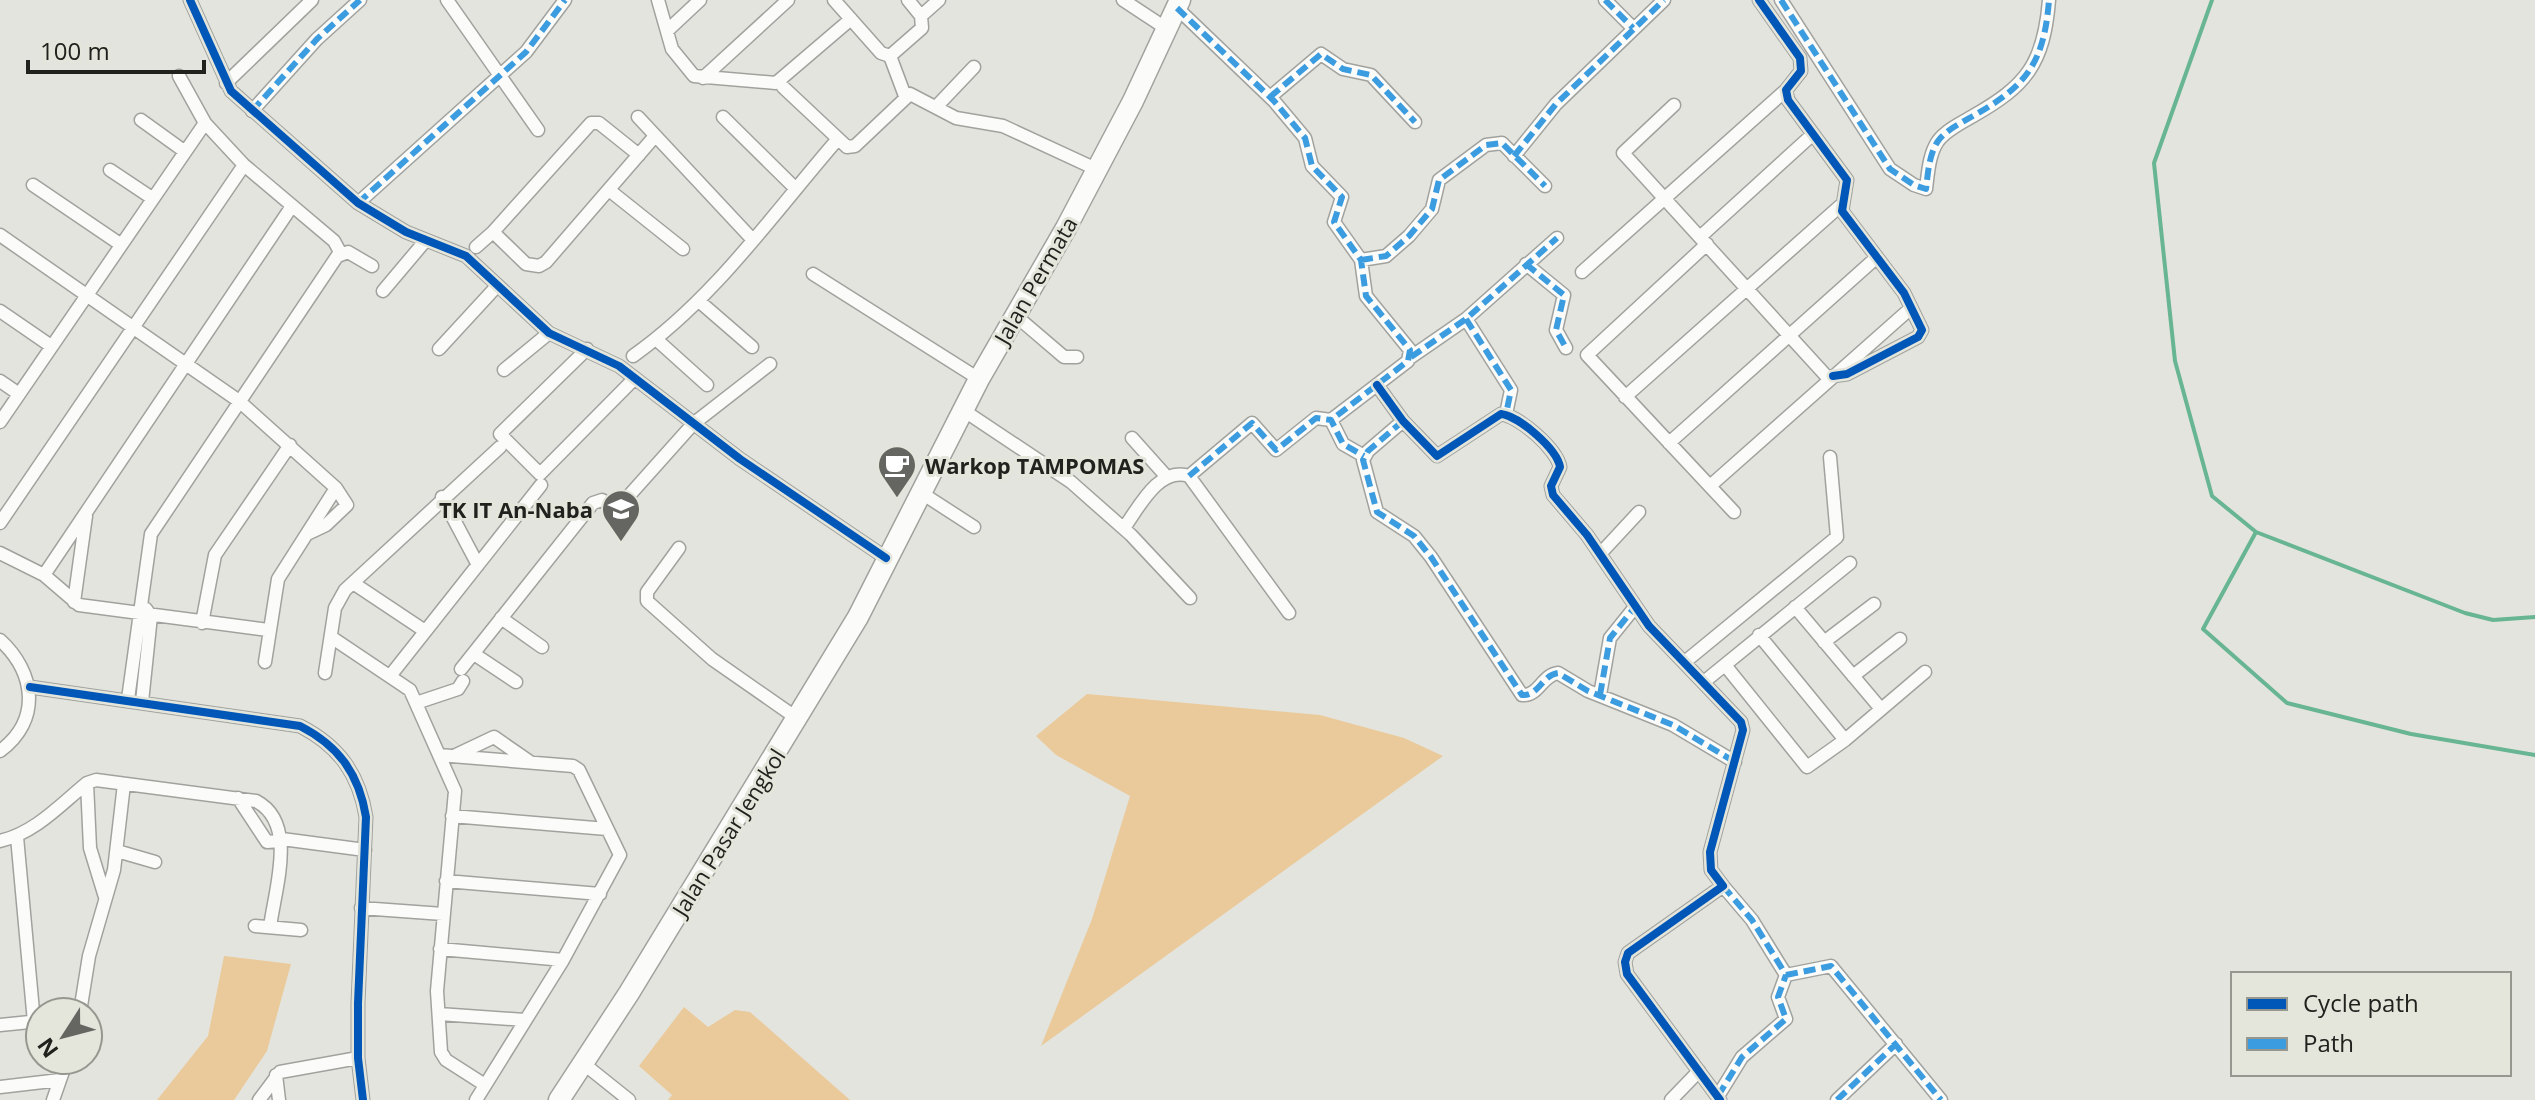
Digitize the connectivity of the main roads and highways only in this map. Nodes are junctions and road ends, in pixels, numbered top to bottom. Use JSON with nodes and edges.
{"nodes":[{"id":1,"x":1178,"y":4,"type":"edge"},
{"id":2,"x":886,"y":558,"type":"joint"},
{"id":3,"x":559,"y":1100,"type":"edge"}],
"edges":[{"from":1,"to":2,"type":"main road","name":"Jalan Permata"},
{"from":2,"to":3,"type":"main road","name":"Jalan Pasar Jengkol"}]}
